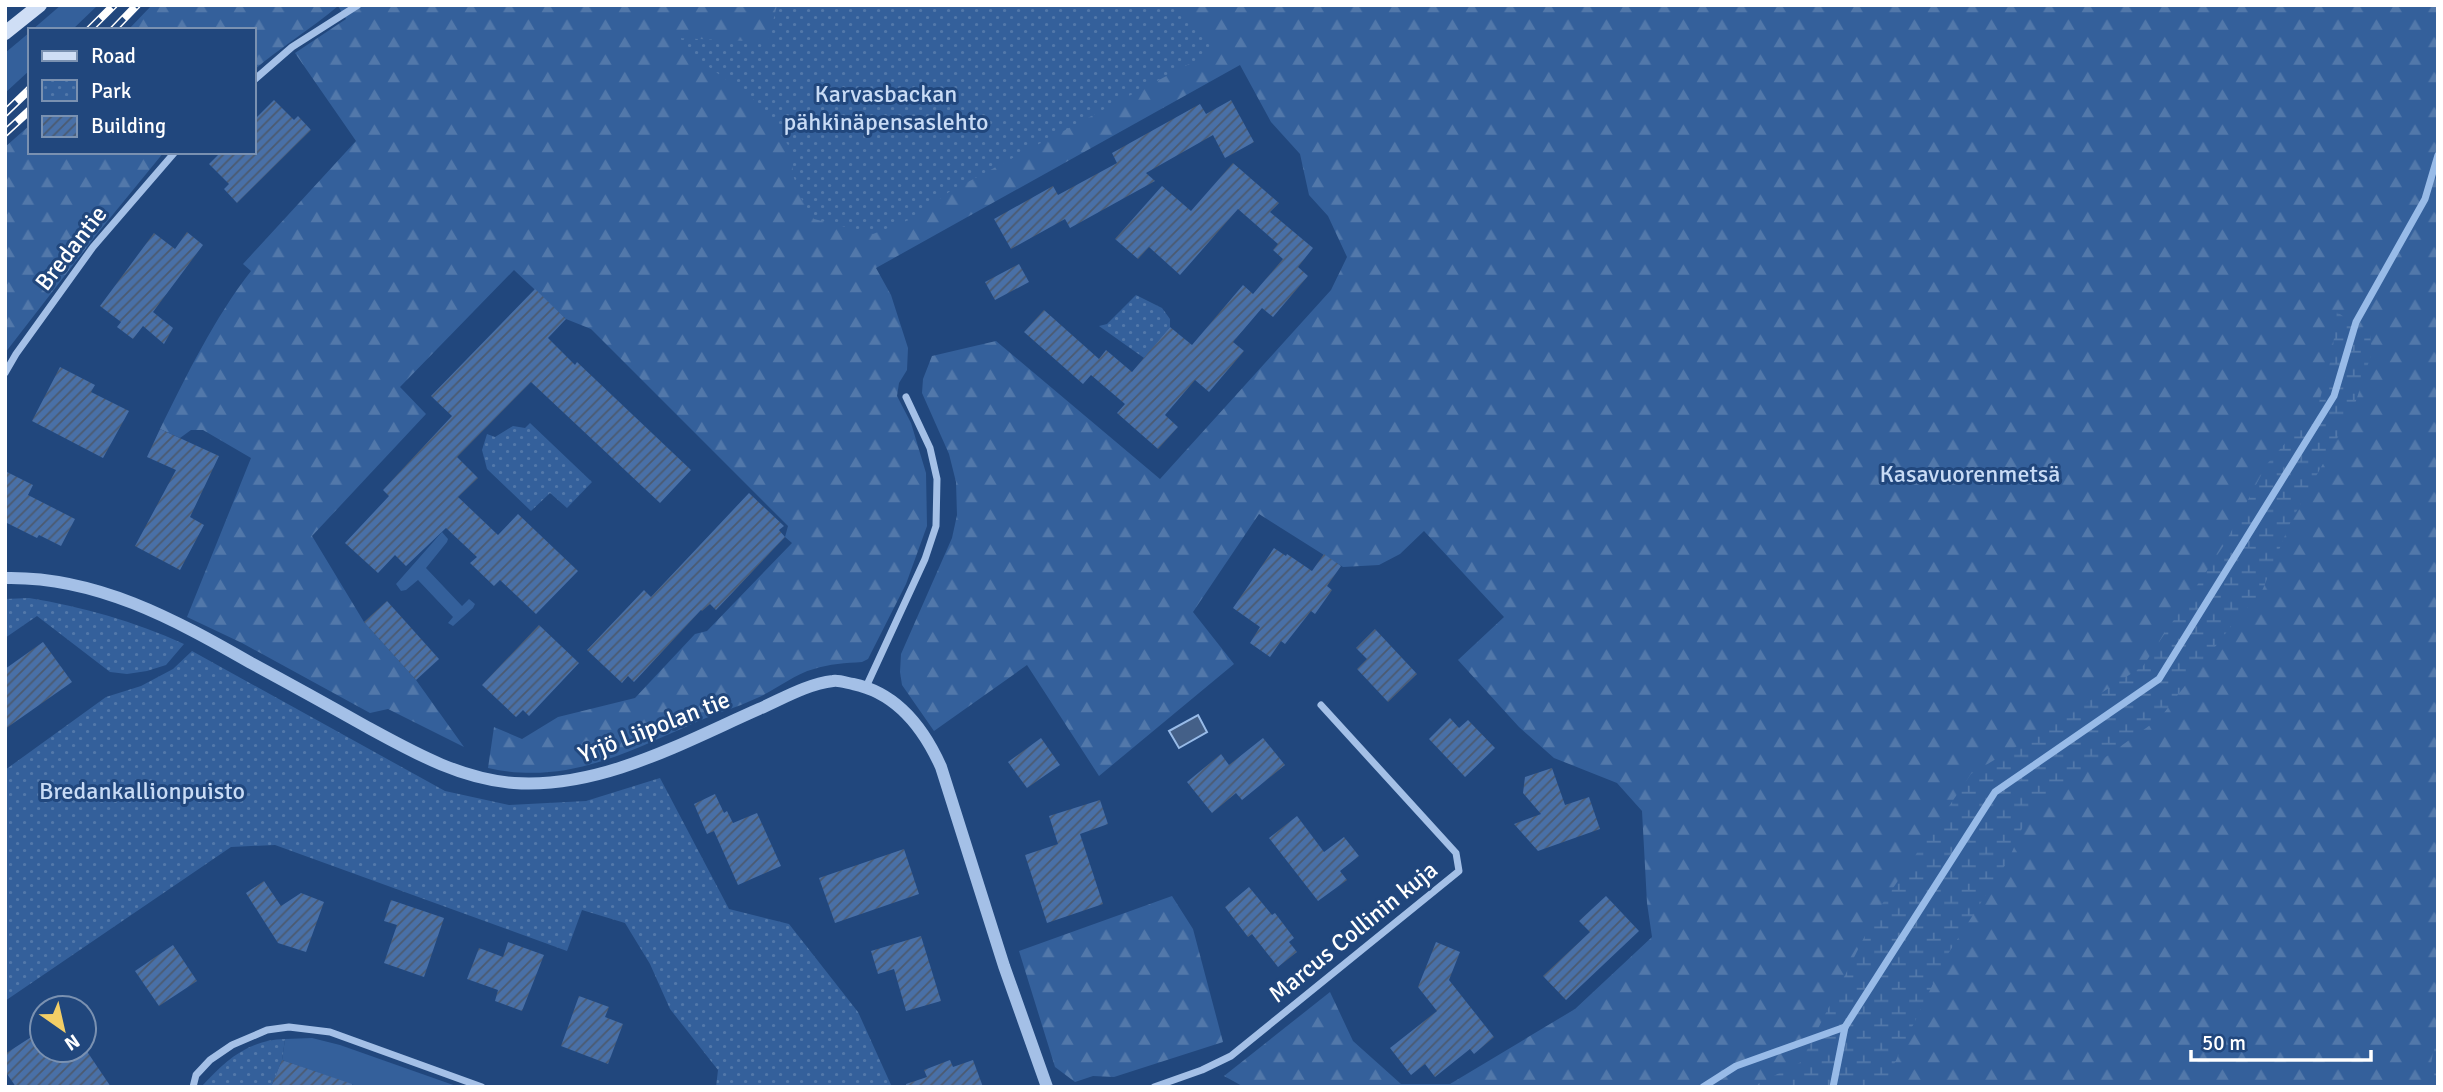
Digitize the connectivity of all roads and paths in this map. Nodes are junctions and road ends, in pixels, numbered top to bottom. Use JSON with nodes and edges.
{"nodes":[{"id":1,"x":40,"y":5,"type":"edge"},
{"id":2,"x":358,"y":5,"type":"edge"},
{"id":3,"x":5,"y":33,"type":"edge"},
{"id":4,"x":256,"y":78,"type":"edge"},
{"id":5,"x":173,"y":154,"type":"edge"},
{"id":6,"x":5,"y":373,"type":"edge"},
{"id":7,"x":906,"y":397,"type":"dead end"},
{"id":8,"x":5,"y":578,"type":"edge"},
{"id":9,"x":866,"y":687,"type":"junction"},
{"id":10,"x":1321,"y":705,"type":"dead end"},
{"id":11,"x":193,"y":1087,"type":"edge"},
{"id":12,"x":482,"y":1087,"type":"edge"},
{"id":13,"x":1046,"y":1087,"type":"edge"},
{"id":14,"x":1154,"y":1087,"type":"edge"}],
"edges":[{"from":1,"to":3,"type":"main road"},
{"from":2,"to":4,"type":"street"},
{"from":5,"to":6,"type":"street","name":"Bredantie"},
{"from":7,"to":9,"type":"street"},
{"from":8,"to":9,"type":"street","name":"Yrjö Liipolan tie"},
{"from":9,"to":13,"type":"street","name":"Yrjö Liipolan tie"},
{"from":10,"to":14,"type":"street","name":"Marcus Collinin kuja"},
{"from":11,"to":12,"type":"street"}]}
